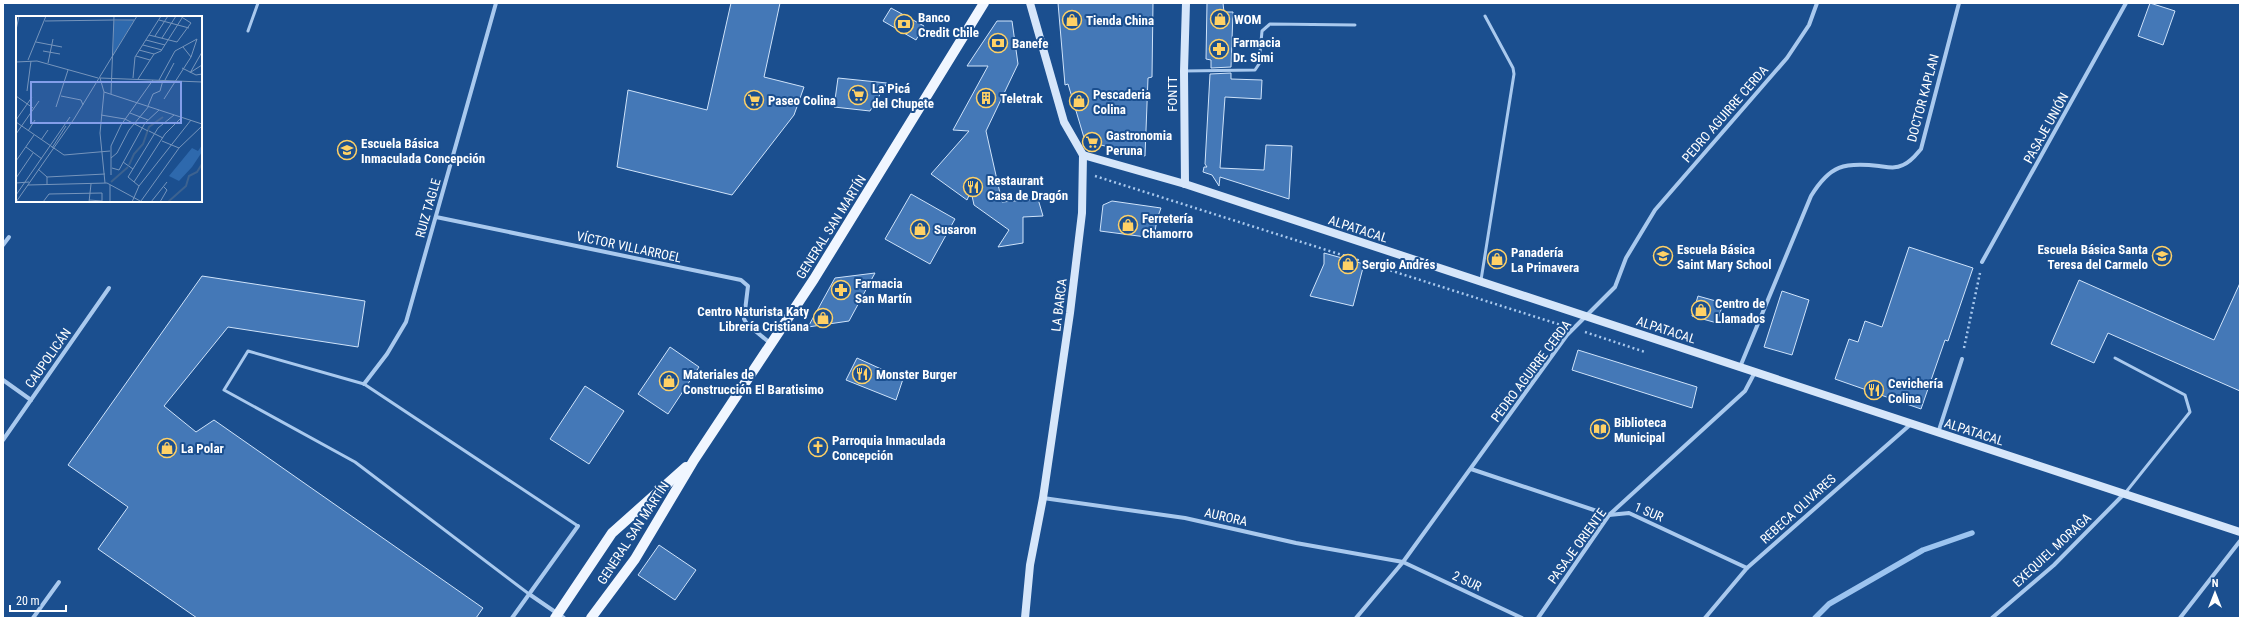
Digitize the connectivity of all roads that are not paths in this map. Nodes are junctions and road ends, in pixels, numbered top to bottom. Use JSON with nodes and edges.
{"nodes":[{"id":1,"x":258,"y":3,"type":"edge"},
{"id":2,"x":496,"y":3,"type":"edge"},
{"id":3,"x":984,"y":3,"type":"edge"},
{"id":4,"x":1030,"y":3,"type":"edge"},
{"id":5,"x":1186,"y":3,"type":"edge"},
{"id":6,"x":1817,"y":3,"type":"edge"},
{"id":7,"x":1959,"y":3,"type":"edge"},
{"id":8,"x":2126,"y":3,"type":"edge"},
{"id":9,"x":1485,"y":16,"type":"dead end"},
{"id":10,"x":1355,"y":25,"type":"dead end"},
{"id":11,"x":248,"y":31,"type":"dead end"},
{"id":12,"x":1184,"y":71,"type":"junction"},
{"id":13,"x":1084,"y":155,"type":"junction"},
{"id":14,"x":1185,"y":184,"type":"junction"},
{"id":15,"x":436,"y":217,"type":"junction"},
{"id":16,"x":9,"y":237,"type":"dead end"},
{"id":17,"x":3,"y":245,"type":"edge"},
{"id":18,"x":1982,"y":262,"type":"road end"},
{"id":19,"x":1480,"y":282,"type":"junction"},
{"id":20,"x":108,"y":288,"type":"dead end"},
{"id":21,"x":1587,"y":317,"type":"junction"},
{"id":22,"x":770,"y":344,"type":"junction"},
{"id":23,"x":1962,"y":358,"type":"road end"},
{"id":24,"x":2115,"y":358,"type":"dead end"},
{"id":25,"x":1740,"y":367,"type":"junction"},
{"id":26,"x":1755,"y":372,"type":"junction"},
{"id":27,"x":3,"y":380,"type":"edge"},
{"id":28,"x":364,"y":384,"type":"junction"},
{"id":29,"x":31,"y":400,"type":"junction"},
{"id":30,"x":1911,"y":424,"type":"junction"},
{"id":31,"x":1938,"y":432,"type":"junction"},
{"id":32,"x":3,"y":440,"type":"edge"},
{"id":33,"x":694,"y":460,"type":"junction"},
{"id":34,"x":1471,"y":469,"type":"junction"},
{"id":35,"x":2125,"y":494,"type":"junction"},
{"id":36,"x":1042,"y":498,"type":"junction"},
{"id":37,"x":1609,"y":515,"type":"junction"},
{"id":38,"x":578,"y":526,"type":"joint"},
{"id":39,"x":2240,"y":532,"type":"edge"},
{"id":40,"x":2240,"y":541,"type":"edge"},
{"id":41,"x":1403,"y":562,"type":"junction"},
{"id":42,"x":1747,"y":568,"type":"junction"},
{"id":43,"x":59,"y":582,"type":"dead end"},
{"id":44,"x":530,"y":594,"type":"junction"},
{"id":45,"x":559,"y":617,"type":"edge"},
{"id":46,"x":33,"y":618,"type":"edge"},
{"id":47,"x":512,"y":618,"type":"edge"},
{"id":48,"x":591,"y":618,"type":"edge"},
{"id":49,"x":1025,"y":618,"type":"edge"},
{"id":50,"x":1356,"y":618,"type":"edge"},
{"id":51,"x":1522,"y":618,"type":"edge"},
{"id":52,"x":1538,"y":618,"type":"edge"},
{"id":53,"x":1705,"y":618,"type":"edge"},
{"id":54,"x":1992,"y":618,"type":"edge"},
{"id":55,"x":2180,"y":618,"type":"edge"}],
"edges":[{"from":1,"to":11,"type":"lane"},
{"from":2,"to":15,"type":"street","name":"RUIZ TAGLE"},
{"from":3,"to":22,"type":"main road","name":"GENERAL SAN MARTÍN"},
{"from":4,"to":13,"type":"main road"},
{"from":5,"to":12,"type":"main road","name":"FONTT"},
{"from":6,"to":21,"type":"street","name":"PEDRO AGUIRRE CERDA"},
{"from":7,"to":25,"type":"street","name":"DOCTOR KAPLAN"},
{"from":8,"to":18,"type":"street","name":"PASAJE UNIÓN"},
{"from":9,"to":19,"type":"lane"},
{"from":10,"to":12,"type":"lane"},
{"from":12,"to":14,"type":"main road","name":"FONTT"},
{"from":13,"to":14,"type":"main road","name":"ALPATACAL"},
{"from":13,"to":36,"type":"main road","name":"LA BARCA"},
{"from":14,"to":19,"type":"main road","name":"ALPATACAL"},
{"from":15,"to":22,"type":"street","name":"VÍCTOR VILLARROEL"},
{"from":15,"to":28,"type":"street","name":"RUIZ TAGLE"},
{"from":16,"to":17,"type":"street"},
{"from":19,"to":21,"type":"main road","name":"ALPATACAL"},
{"from":20,"to":29,"type":"street","name":"CAUPOLICÁN"},
{"from":21,"to":25,"type":"main road","name":"ALPATACAL"},
{"from":21,"to":34,"type":"street","name":"PEDRO AGUIRRE CERDA"},
{"from":22,"to":33,"type":"main road","name":"GENERAL SAN MARTÍN"},
{"from":23,"to":31,"type":"street"},
{"from":24,"to":35,"type":"lane"},
{"from":25,"to":26,"type":"main road","name":"ALPATACAL"},
{"from":26,"to":30,"type":"main road","name":"ALPATACAL"},
{"from":26,"to":37,"type":"street","name":"PASAJE ORIENTE"},
{"from":27,"to":29,"type":"street"},
{"from":28,"to":38,"type":"lane"},
{"from":28,"to":44,"type":"lane"},
{"from":29,"to":32,"type":"street","name":"CAUPOLICÁN"},
{"from":30,"to":31,"type":"main road","name":"ALPATACAL"},
{"from":30,"to":42,"type":"street","name":"REBECA OLIVARES"},
{"from":31,"to":35,"type":"main road","name":"ALPATACAL"},
{"from":33,"to":45,"type":"main road","name":"GENERAL SAN MARTÍN"},
{"from":33,"to":48,"type":"main road","name":"GENERAL SAN MARTÍN"},
{"from":34,"to":37,"type":"street","name":"1 SUR"},
{"from":34,"to":41,"type":"street","name":"PEDRO AGUIRRE CERDA"},
{"from":35,"to":39,"type":"main road","name":"ALPATACAL"},
{"from":35,"to":54,"type":"street","name":"EXEQUIEL MORAGA"},
{"from":36,"to":41,"type":"street","name":"AURORA"},
{"from":36,"to":49,"type":"main road","name":"LA BARCA"},
{"from":37,"to":42,"type":"street","name":"1 SUR"},
{"from":37,"to":52,"type":"street","name":"PASAJE ORIENTE"},
{"from":38,"to":44,"type":"street"},
{"from":40,"to":55,"type":"street"},
{"from":41,"to":50,"type":"street","name":"PEDRO AGUIRRE CERDA"},
{"from":41,"to":51,"type":"street","name":"2 SUR"},
{"from":42,"to":53,"type":"street","name":"REBECA OLIVARES"},
{"from":43,"to":46,"type":"street"},
{"from":44,"to":45,"type":"street"},
{"from":44,"to":47,"type":"street"}]}
